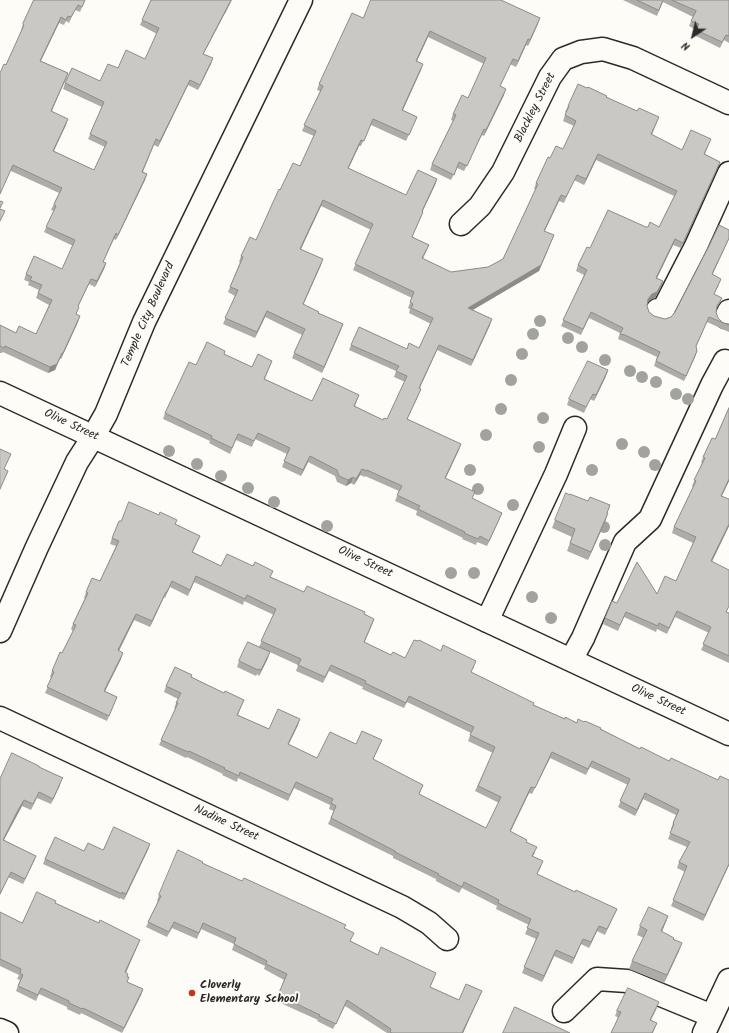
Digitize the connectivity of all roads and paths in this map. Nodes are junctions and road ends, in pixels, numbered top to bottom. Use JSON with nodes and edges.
{"nodes":[{"id":1,"x":301,"y":0,"type":"edge"},
{"id":2,"x":729,"y":103,"type":"edge"},
{"id":3,"x":729,"y":173,"type":"edge"},
{"id":4,"x":461,"y":224,"type":"dead end"},
{"id":5,"x":657,"y":310,"type":"dead end"},
{"id":6,"x":729,"y":363,"type":"edge"},
{"id":7,"x":0,"y":393,"type":"edge"},
{"id":8,"x":575,"y":428,"type":"dead end"},
{"id":9,"x":93,"y":437,"type":"junction"},
{"id":10,"x":487,"y":621,"type":"junction"},
{"id":11,"x":0,"y":632,"type":"edge"},
{"id":12,"x":571,"y":660,"type":"junction"},
{"id":13,"x":0,"y":718,"type":"edge"},
{"id":14,"x":729,"y":734,"type":"edge"},
{"id":15,"x":448,"y":940,"type":"dead end"},
{"id":16,"x":729,"y":980,"type":"edge"},
{"id":17,"x":564,"y":1011,"type":"dead end"},
{"id":18,"x":708,"y":1024,"type":"edge"},
{"id":19,"x":0,"y":1030,"type":"edge"},
{"id":20,"x":7,"y":1033,"type":"edge"}],
"edges":[{"from":1,"to":9,"type":"street","name":"Temple City Boulevard"},
{"from":2,"to":4,"type":"street","name":"Blackley Street"},
{"from":3,"to":5,"type":"street"},
{"from":6,"to":12,"type":"street"},
{"from":7,"to":9,"type":"street","name":"Olive Street"},
{"from":8,"to":10,"type":"street"},
{"from":9,"to":10,"type":"street","name":"Olive Street"},
{"from":9,"to":11,"type":"street","name":"Temple City Boulevard"},
{"from":10,"to":12,"type":"street","name":"Olive Street"},
{"from":12,"to":14,"type":"street","name":"Olive Street"},
{"from":13,"to":15,"type":"street","name":"Nadine Street"},
{"from":16,"to":18,"type":"street"},
{"from":17,"to":18,"type":"street"},
{"from":19,"to":20,"type":"street"}]}
